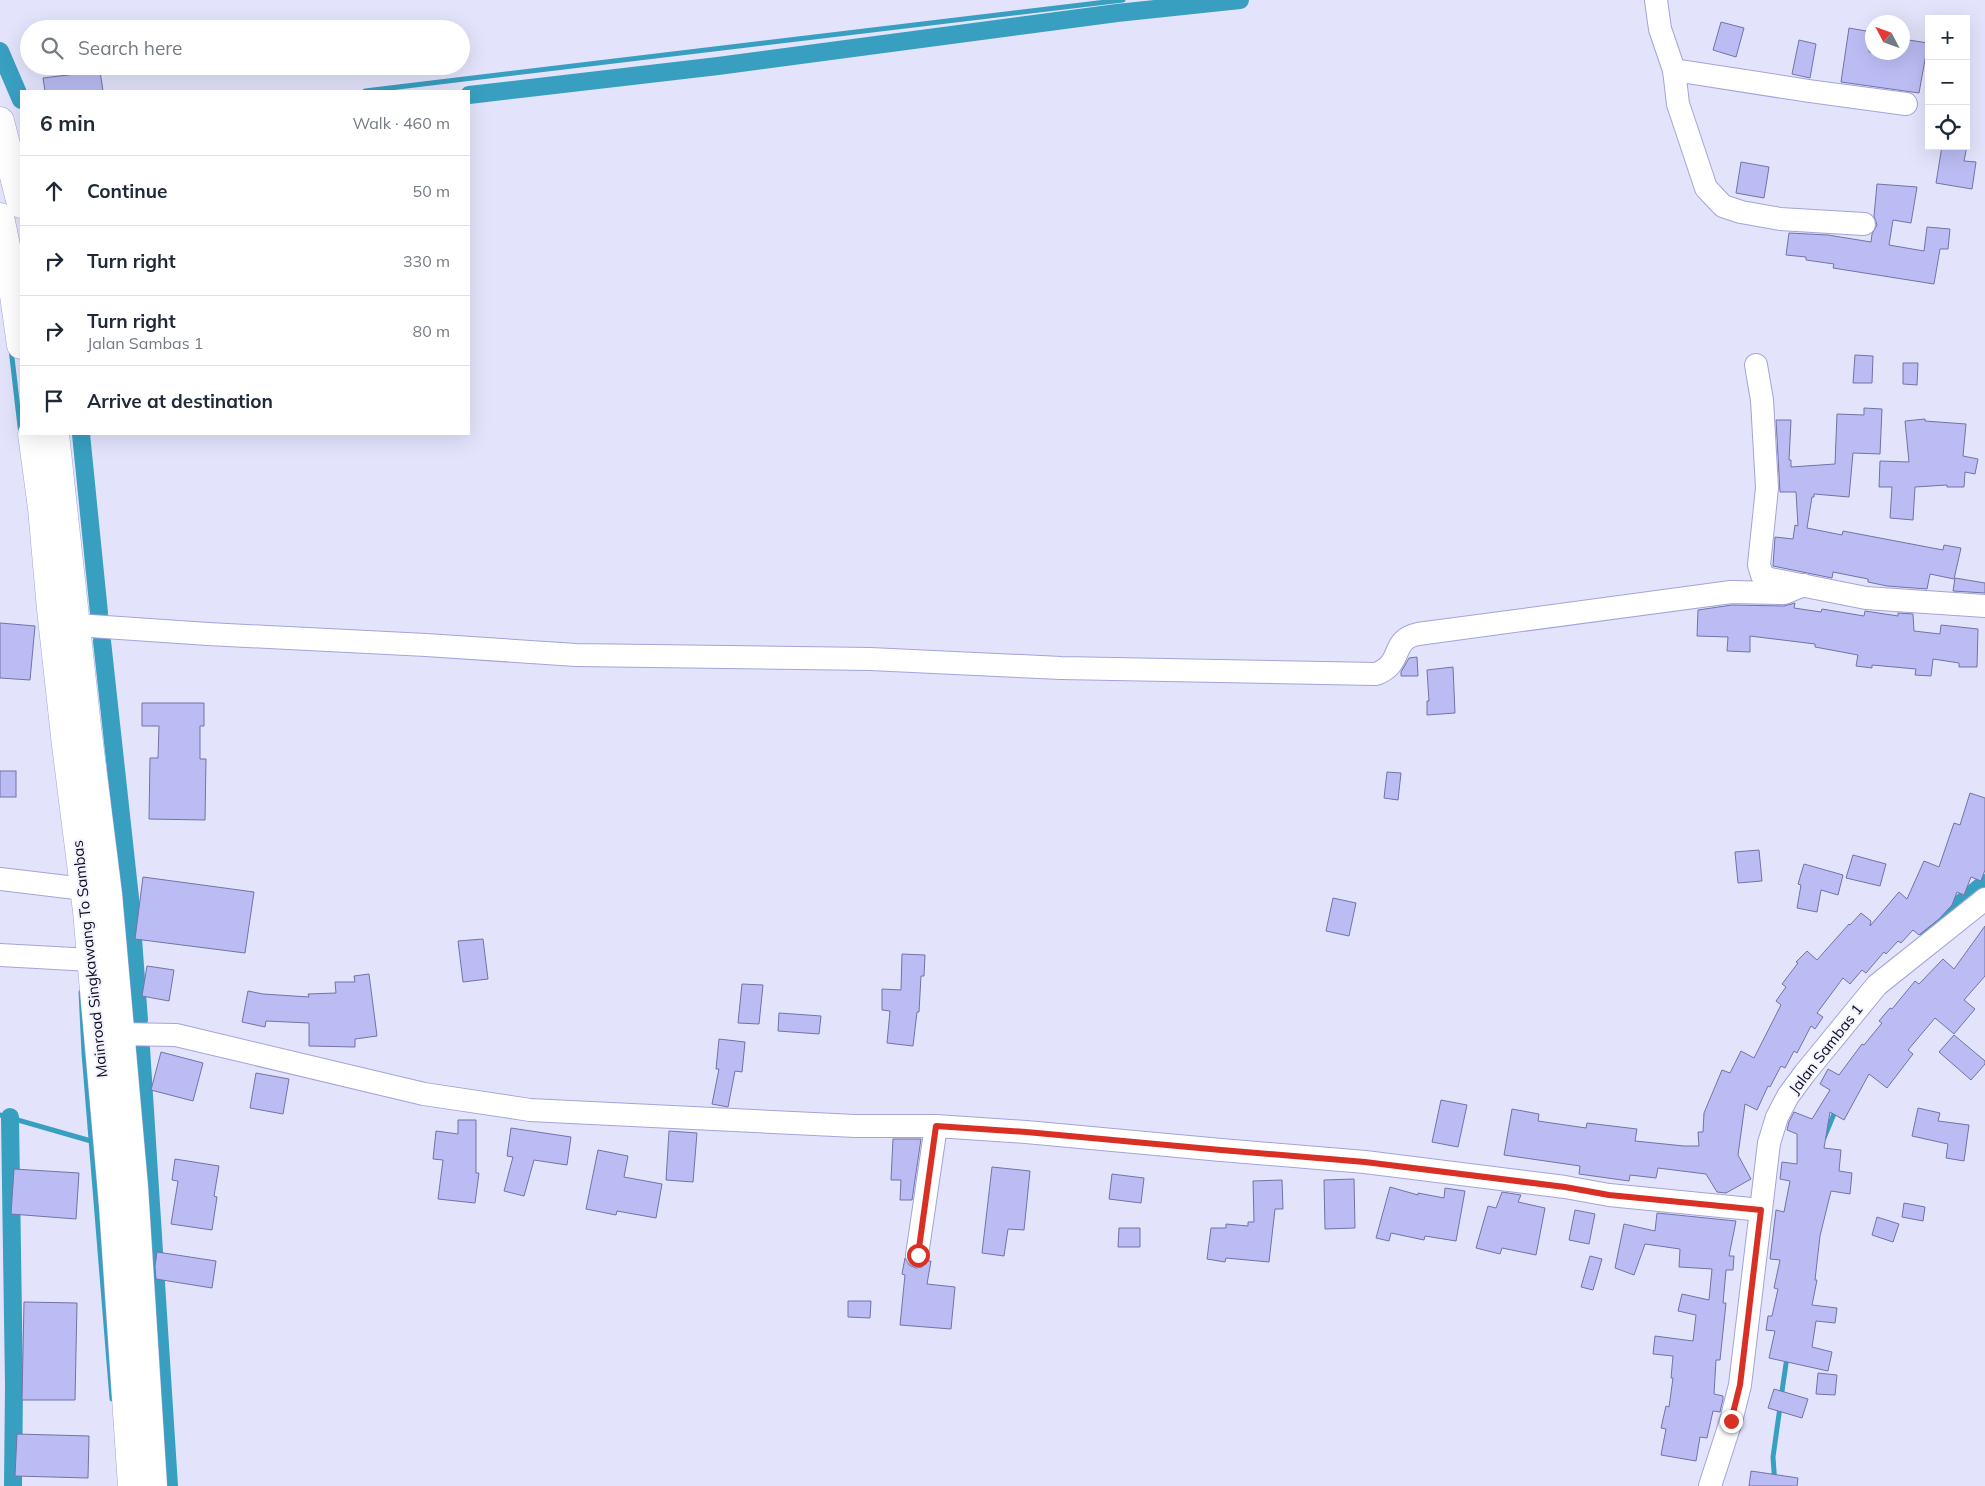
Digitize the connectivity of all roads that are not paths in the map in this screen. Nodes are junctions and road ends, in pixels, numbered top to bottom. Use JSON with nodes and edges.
{"nodes":[{"id":1,"x":1656,"y":0,"type":"edge"},
{"id":2,"x":1674,"y":70,"type":"junction"},
{"id":3,"x":1906,"y":104,"type":"dead end"},
{"id":4,"x":0,"y":121,"type":"edge"},
{"id":5,"x":20,"y":200,"type":"edge"},
{"id":6,"x":0,"y":217,"type":"edge"},
{"id":7,"x":1864,"y":224,"type":"dead end"},
{"id":8,"x":20,"y":339,"type":"edge"},
{"id":9,"x":1756,"y":365,"type":"dead end"},
{"id":10,"x":32,"y":435,"type":"edge"},
{"id":11,"x":55,"y":435,"type":"edge"},
{"id":12,"x":55,"y":534,"type":"junction"},
{"id":13,"x":1804,"y":585,"type":"junction"},
{"id":14,"x":1985,"y":606,"type":"edge"},
{"id":15,"x":76,"y":625,"type":"junction"},
{"id":16,"x":0,"y":879,"type":"edge"},
{"id":17,"x":84,"y":889,"type":"junction"},
{"id":18,"x":1985,"y":899,"type":"edge"},
{"id":19,"x":0,"y":955,"type":"edge"},
{"id":20,"x":91,"y":960,"type":"junction"},
{"id":21,"x":119,"y":1034,"type":"junction"},
{"id":22,"x":936,"y":1126,"type":"junction"},
{"id":23,"x":120,"y":1163,"type":"junction"},
{"id":24,"x":1761,"y":1210,"type":"junction"},
{"id":25,"x":918,"y":1255,"type":"dead end"},
{"id":26,"x":132,"y":1486,"type":"edge"},
{"id":27,"x":153,"y":1486,"type":"edge"},
{"id":28,"x":1710,"y":1486,"type":"edge"}],
"edges":[{"from":1,"to":2,"type":"street"},
{"from":2,"to":3,"type":"street"},
{"from":2,"to":7,"type":"street"},
{"from":4,"to":5,"type":"highway"},
{"from":6,"to":8,"type":"highway"},
{"from":9,"to":13,"type":"street"},
{"from":10,"to":12,"type":"highway","name":"Mainroad Singkawang To Sambas"},
{"from":11,"to":12,"type":"highway","name":"Mainroad Singkawang To Sambas"},
{"from":12,"to":15,"type":"highway","name":"Mainroad Singkawang To Sambas"},
{"from":12,"to":17,"type":"highway","name":"Mainroad Singkawang To Sambas"},
{"from":13,"to":14,"type":"street"},
{"from":13,"to":15,"type":"street"},
{"from":15,"to":21,"type":"highway","name":"Mainroad Singkawang To Sambas"},
{"from":16,"to":17,"type":"street"},
{"from":17,"to":20,"type":"highway","name":"Mainroad Singkawang To Sambas"},
{"from":18,"to":24,"type":"street","name":"Jalan Sambas 1"},
{"from":19,"to":20,"type":"street"},
{"from":20,"to":23,"type":"highway","name":"Mainroad Singkawang To Sambas"},
{"from":21,"to":22,"type":"street"},
{"from":21,"to":23,"type":"highway","name":"Mainroad Singkawang To Sambas"},
{"from":22,"to":24,"type":"street"},
{"from":22,"to":25,"type":"street"},
{"from":23,"to":26,"type":"highway","name":"Mainroad Singkawang To Sambas"},
{"from":23,"to":27,"type":"highway","name":"Mainroad Singkawang To Sambas"},
{"from":24,"to":28,"type":"street","name":"Jalan Sambas 1"}]}
